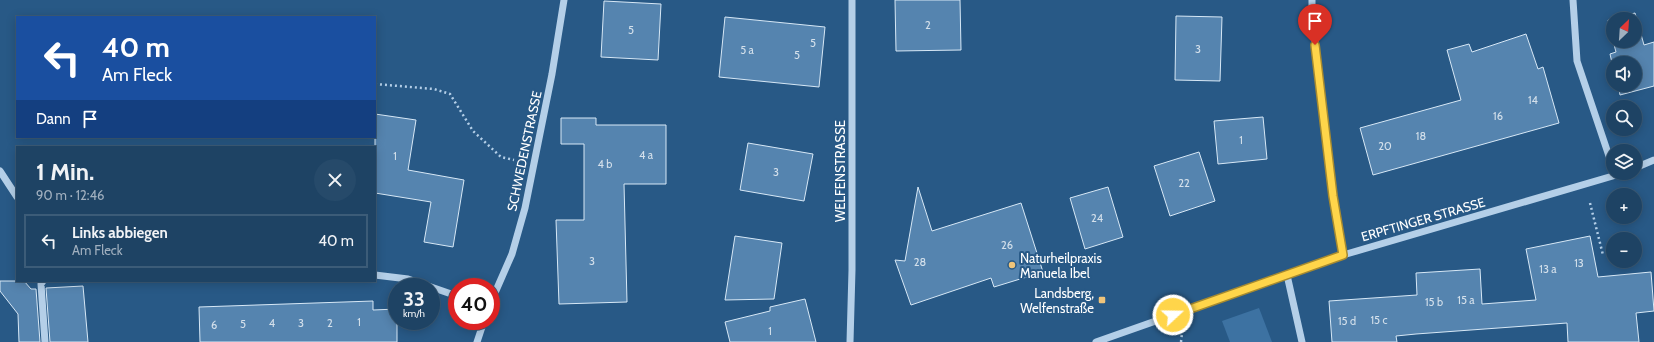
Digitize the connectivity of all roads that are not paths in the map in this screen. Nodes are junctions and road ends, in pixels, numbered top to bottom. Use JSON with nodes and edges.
{"nodes":[{"id":1,"x":564,"y":0,"type":"edge"},
{"id":2,"x":852,"y":0,"type":"edge"},
{"id":3,"x":1312,"y":0,"type":"edge"},
{"id":4,"x":1573,"y":0,"type":"edge"},
{"id":5,"x":1606,"y":147,"type":"edge"},
{"id":6,"x":1654,"y":160,"type":"edge"},
{"id":7,"x":1642,"y":165,"type":"edge"},
{"id":8,"x":0,"y":171,"type":"edge"},
{"id":9,"x":1606,"y":178,"type":"edge"},
{"id":10,"x":16,"y":195,"type":"edge"},
{"id":11,"x":1343,"y":255,"type":"junction"},
{"id":12,"x":376,"y":275,"type":"edge"},
{"id":13,"x":1287,"y":275,"type":"junction"},
{"id":14,"x":500,"y":281,"type":"edge"},
{"id":15,"x":42,"y":282,"type":"edge"},
{"id":16,"x":448,"y":293,"type":"edge"},
{"id":17,"x":481,"y":330,"type":"edge"},
{"id":18,"x":45,"y":342,"type":"edge"},
{"id":19,"x":477,"y":342,"type":"edge"},
{"id":20,"x":850,"y":342,"type":"edge"},
{"id":21,"x":1096,"y":342,"type":"edge"},
{"id":22,"x":1302,"y":342,"type":"edge"}],
"edges":[{"from":1,"to":14,"type":"street","name":"SCHWEDENSTRASSE"},
{"from":2,"to":20,"type":"street","name":"WELFENSTRASSE"},
{"from":3,"to":11,"type":"street"},
{"from":4,"to":5,"type":"street"},
{"from":6,"to":7,"type":"street"},
{"from":8,"to":10,"type":"street"},
{"from":9,"to":11,"type":"street","name":"ERPFTINGER STRASSE"},
{"from":11,"to":13,"type":"street","name":"ERPFTINGER STRASSE"},
{"from":12,"to":16,"type":"street"},
{"from":13,"to":21,"type":"street","name":"ERPFTINGER STRASSE"},
{"from":13,"to":22,"type":"street"},
{"from":15,"to":18,"type":"street"},
{"from":17,"to":19,"type":"street"}]}
